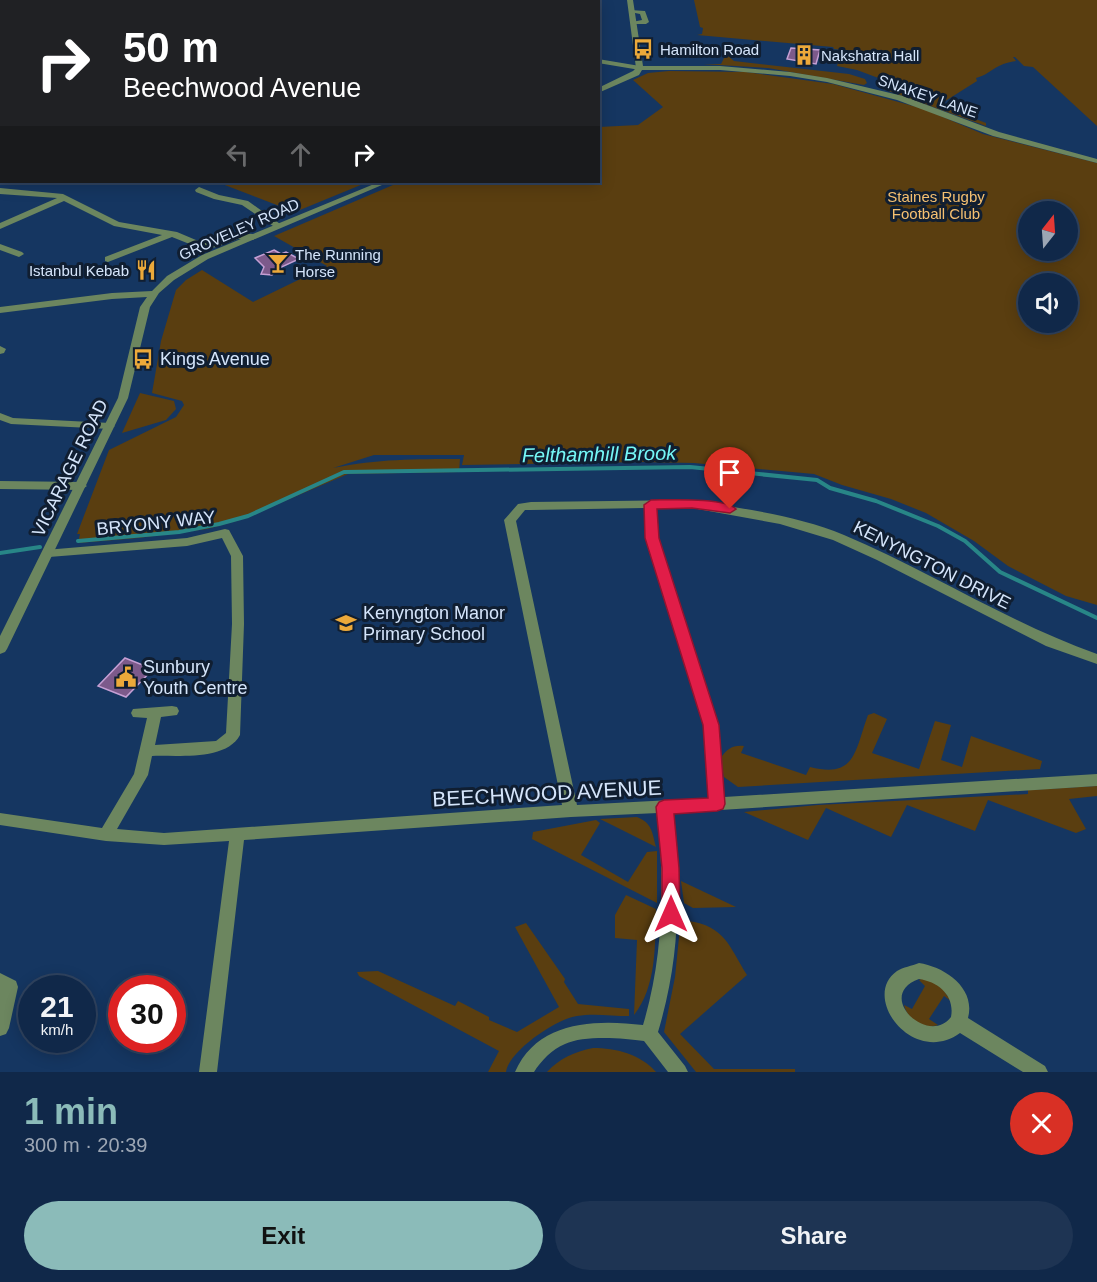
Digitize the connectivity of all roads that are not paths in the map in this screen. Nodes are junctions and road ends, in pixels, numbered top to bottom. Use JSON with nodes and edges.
{"nodes":[{"id":1,"x":630,"y":0,"type":"edge"},
{"id":2,"x":632,"y":11,"type":"junction"},
{"id":3,"x":634,"y":23,"type":"junction"},
{"id":4,"x":600,"y":61,"type":"edge"},
{"id":5,"x":640,"y":68,"type":"junction"},
{"id":6,"x":600,"y":90,"type":"edge"},
{"id":7,"x":1097,"y":161,"type":"edge"},
{"id":8,"x":383,"y":183,"type":"edge"},
{"id":9,"x":200,"y":190,"type":"dead end"},
{"id":10,"x":0,"y":191,"type":"edge"},
{"id":11,"x":65,"y":198,"type":"junction"},
{"id":12,"x":0,"y":226,"type":"edge"},
{"id":13,"x":279,"y":226,"type":"junction"},
{"id":14,"x":171,"y":234,"type":"junction"},
{"id":15,"x":253,"y":237,"type":"junction"},
{"id":16,"x":0,"y":247,"type":"edge"},
{"id":17,"x":19,"y":254,"type":"dead end"},
{"id":18,"x":108,"y":259,"type":"dead end"},
{"id":19,"x":152,"y":294,"type":"junction"},
{"id":20,"x":0,"y":310,"type":"edge"},
{"id":21,"x":0,"y":416,"type":"edge"},
{"id":22,"x":110,"y":426,"type":"junction"},
{"id":23,"x":0,"y":485,"type":"edge"},
{"id":24,"x":81,"y":486,"type":"junction"},
{"id":25,"x":651,"y":505,"type":"junction"},
{"id":26,"x":49,"y":553,"type":"junction"},
{"id":27,"x":0,"y":649,"type":"edge"},
{"id":28,"x":1097,"y":659,"type":"edge"},
{"id":29,"x":172,"y":711,"type":"dead end"},
{"id":30,"x":138,"y":712,"type":"dead end"},
{"id":31,"x":155,"y":712,"type":"junction"},
{"id":32,"x":147,"y":751,"type":"junction"},
{"id":33,"x":1097,"y":780,"type":"edge"},
{"id":34,"x":717,"y":804,"type":"junction"},
{"id":35,"x":664,"y":807,"type":"junction"},
{"id":36,"x":571,"y":811,"type":"junction"},
{"id":37,"x":0,"y":819,"type":"edge"},
{"id":38,"x":237,"y":835,"type":"junction"},
{"id":39,"x":106,"y":836,"type":"junction"},
{"id":40,"x":0,"y":981,"type":"edge"},
{"id":41,"x":958,"y":1022,"type":"dead end"},
{"id":42,"x":0,"y":1028,"type":"edge"},
{"id":43,"x":649,"y":1034,"type":"junction"},
{"id":44,"x":208,"y":1072,"type":"edge"},
{"id":45,"x":524,"y":1072,"type":"edge"},
{"id":46,"x":679,"y":1072,"type":"edge"},
{"id":47,"x":1039,"y":1072,"type":"edge"}],
"edges":[{"from":1,"to":2,"type":"street"},
{"from":2,"to":3,"type":"street"},
{"from":2,"to":3,"type":"street"},
{"from":3,"to":5,"type":"street"},
{"from":4,"to":5,"type":"street"},
{"from":5,"to":6,"type":"street"},
{"from":5,"to":7,"type":"street","name":"SNAKEY LANE"},
{"from":8,"to":13,"type":"street","name":"GROVELEY ROAD"},
{"from":9,"to":13,"type":"street"},
{"from":10,"to":11,"type":"street"},
{"from":11,"to":12,"type":"street"},
{"from":11,"to":14,"type":"street"},
{"from":13,"to":15,"type":"street","name":"GROVELEY ROAD"},
{"from":14,"to":15,"type":"street"},
{"from":14,"to":18,"type":"street"},
{"from":15,"to":19,"type":"street","name":"GROVELEY ROAD"},
{"from":16,"to":17,"type":"street"},
{"from":19,"to":20,"type":"street"},
{"from":19,"to":22,"type":"street","name":"VICARAGE ROAD"},
{"from":21,"to":22,"type":"street"},
{"from":22,"to":24,"type":"street","name":"VICARAGE ROAD"},
{"from":23,"to":24,"type":"street"},
{"from":24,"to":26,"type":"street","name":"VICARAGE ROAD"},
{"from":25,"to":28,"type":"street","name":"KENYNGTON DRIVE"},
{"from":25,"to":34,"type":"street"},
{"from":25,"to":36,"type":"street","name":"KENYNGTON DRIVE"},
{"from":26,"to":27,"type":"street","name":"VICARAGE ROAD"},
{"from":26,"to":32,"type":"street","name":"BRYONY WAY"},
{"from":29,"to":31,"type":"street"},
{"from":30,"to":31,"type":"street"},
{"from":31,"to":32,"type":"street"},
{"from":32,"to":39,"type":"street"},
{"from":33,"to":34,"type":"street","name":"BEECHWOOD AVENUE"},
{"from":34,"to":35,"type":"street","name":"BEECHWOOD AVENUE"},
{"from":35,"to":36,"type":"street","name":"BEECHWOOD AVENUE"},
{"from":35,"to":43,"type":"street"},
{"from":36,"to":38,"type":"street","name":"BEECHWOOD AVENUE"},
{"from":37,"to":39,"type":"street","name":"BEECHWOOD AVENUE"},
{"from":38,"to":39,"type":"street","name":"BEECHWOOD AVENUE"},
{"from":38,"to":44,"type":"street"},
{"from":40,"to":42,"type":"street"},
{"from":41,"to":47,"type":"street"},
{"from":43,"to":45,"type":"street"},
{"from":43,"to":46,"type":"street"}]}
